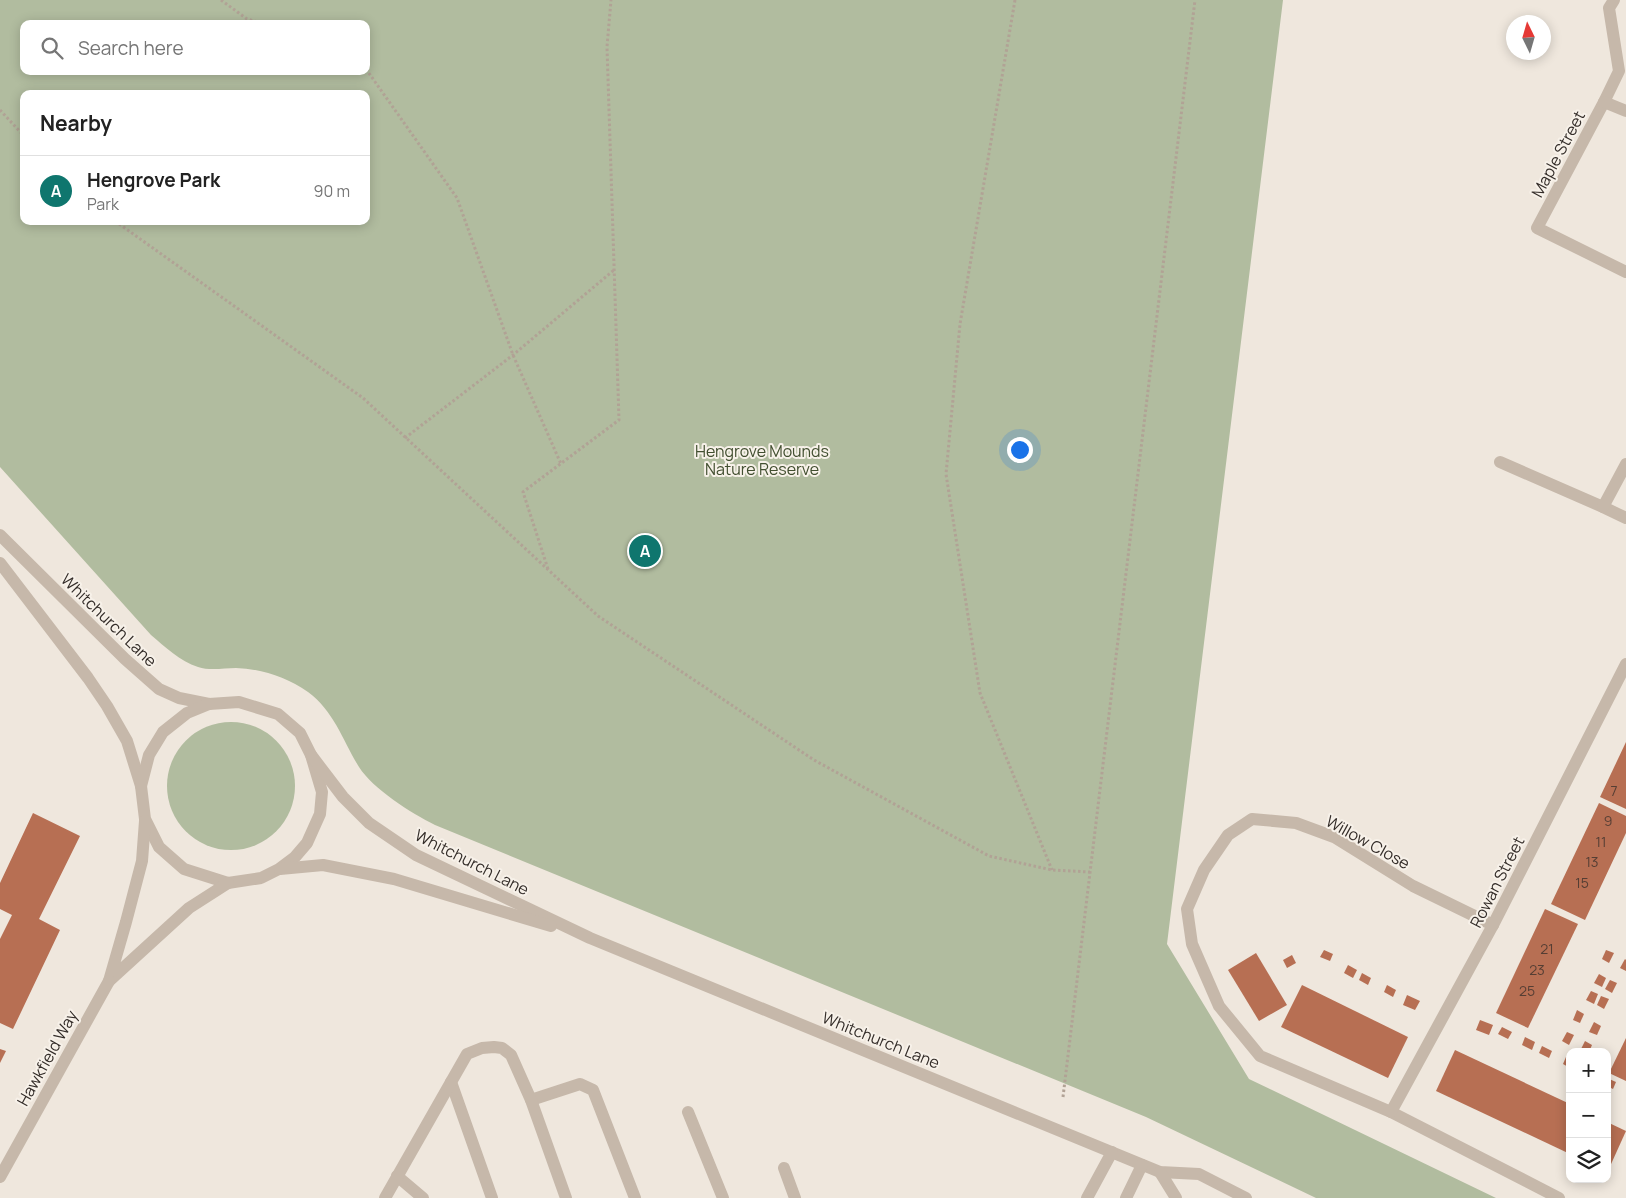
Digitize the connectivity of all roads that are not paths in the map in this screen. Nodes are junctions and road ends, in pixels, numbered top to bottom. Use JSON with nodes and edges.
{"nodes":[{"id":1,"x":1614,"y":0,"type":"edge"},
{"id":2,"x":1604,"y":102,"type":"junction"},
{"id":3,"x":1626,"y":111,"type":"edge"},
{"id":4,"x":1626,"y":272,"type":"edge"},
{"id":5,"x":1500,"y":462,"type":"dead end"},
{"id":6,"x":1626,"y":464,"type":"edge"},
{"id":7,"x":1603,"y":507,"type":"junction"},
{"id":8,"x":1626,"y":518,"type":"edge"},
{"id":9,"x":0,"y":535,"type":"edge"},
{"id":10,"x":0,"y":563,"type":"edge"},
{"id":11,"x":1626,"y":664,"type":"edge"},
{"id":12,"x":209,"y":704,"type":"junction"},
{"id":13,"x":311,"y":755,"type":"junction"},
{"id":14,"x":141,"y":786,"type":"junction"},
{"id":15,"x":145,"y":819,"type":"junction"},
{"id":16,"x":279,"y":869,"type":"junction"},
{"id":17,"x":228,"y":883,"type":"junction"},
{"id":18,"x":1493,"y":925,"type":"junction"},
{"id":19,"x":590,"y":938,"type":"junction"},
{"id":20,"x":108,"y":981,"type":"junction"},
{"id":21,"x":451,"y":1082,"type":"junction"},
{"id":22,"x":531,"y":1100,"type":"junction"},
{"id":23,"x":688,"y":1112,"type":"dead end"},
{"id":24,"x":1391,"y":1112,"type":"junction"},
{"id":25,"x":1112,"y":1152,"type":"junction"},
{"id":26,"x":1142,"y":1165,"type":"junction"},
{"id":27,"x":784,"y":1168,"type":"dead end"},
{"id":28,"x":1160,"y":1172,"type":"junction"},
{"id":29,"x":397,"y":1176,"type":"junction"},
{"id":30,"x":0,"y":1177,"type":"edge"},
{"id":31,"x":385,"y":1198,"type":"edge"},
{"id":32,"x":423,"y":1198,"type":"edge"},
{"id":33,"x":492,"y":1198,"type":"edge"},
{"id":34,"x":566,"y":1198,"type":"edge"},
{"id":35,"x":635,"y":1198,"type":"edge"},
{"id":36,"x":723,"y":1198,"type":"edge"},
{"id":37,"x":795,"y":1198,"type":"edge"},
{"id":38,"x":1087,"y":1198,"type":"edge"},
{"id":39,"x":1126,"y":1198,"type":"edge"},
{"id":40,"x":1176,"y":1198,"type":"edge"},
{"id":41,"x":1246,"y":1198,"type":"edge"},
{"id":42,"x":1559,"y":1198,"type":"edge"}],
"edges":[{"from":1,"to":2,"type":"street","name":"Maple Street"},
{"from":2,"to":3,"type":"street"},
{"from":2,"to":4,"type":"street","name":"Maple Street"},
{"from":5,"to":7,"type":"street"},
{"from":6,"to":7,"type":"street"},
{"from":7,"to":8,"type":"street"},
{"from":9,"to":12,"type":"street","name":"Whitchurch Lane"},
{"from":10,"to":14,"type":"street","name":"Whitchurch Lane"},
{"from":11,"to":18,"type":"street","name":"Rowan Street"},
{"from":12,"to":13,"type":"street","name":"Whitchurch Lane"},
{"from":12,"to":14,"type":"street","name":"Whitchurch Lane"},
{"from":13,"to":16,"type":"street","name":"Whitchurch Lane"},
{"from":13,"to":19,"type":"street","name":"Whitchurch Lane"},
{"from":14,"to":15,"type":"street","name":"Whitchurch Lane"},
{"from":15,"to":17,"type":"street","name":"Whitchurch Lane"},
{"from":15,"to":20,"type":"street","name":"Hawkfield Way"},
{"from":16,"to":17,"type":"street","name":"Whitchurch Lane"},
{"from":16,"to":19,"type":"street","name":"Whitchurch Lane"},
{"from":17,"to":20,"type":"street","name":"Hawkfield Way"},
{"from":18,"to":24,"type":"street","name":"Rowan Street"},
{"from":18,"to":24,"type":"street","name":"Willow Close"},
{"from":19,"to":25,"type":"street","name":"Whitchurch Lane"},
{"from":20,"to":30,"type":"street","name":"Hawkfield Way"},
{"from":21,"to":22,"type":"street"},
{"from":21,"to":29,"type":"street"},
{"from":21,"to":33,"type":"street"},
{"from":22,"to":34,"type":"street"},
{"from":22,"to":35,"type":"street"},
{"from":23,"to":36,"type":"street"},
{"from":24,"to":42,"type":"street","name":"Willow Close"},
{"from":25,"to":26,"type":"street","name":"Whitchurch Lane"},
{"from":25,"to":38,"type":"street"},
{"from":26,"to":28,"type":"street","name":"Whitchurch Lane"},
{"from":26,"to":39,"type":"street"},
{"from":27,"to":37,"type":"street"},
{"from":28,"to":40,"type":"street"},
{"from":28,"to":41,"type":"street","name":"Whitchurch Lane"},
{"from":29,"to":31,"type":"street"},
{"from":29,"to":32,"type":"street"}]}
